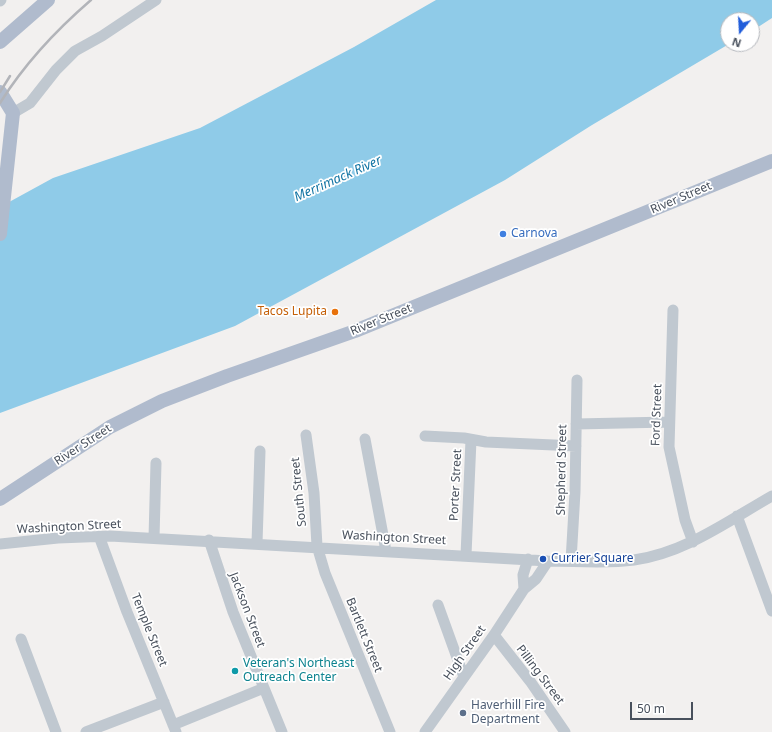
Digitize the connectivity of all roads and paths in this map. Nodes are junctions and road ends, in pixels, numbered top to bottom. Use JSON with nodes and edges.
{"nodes":[{"id":1,"x":48,"y":0,"type":"edge"},
{"id":2,"x":156,"y":0,"type":"edge"},
{"id":3,"x":0,"y":42,"type":"edge"},
{"id":4,"x":0,"y":92,"type":"edge"},
{"id":5,"x":13,"y":118,"type":"junction"},
{"id":6,"x":772,"y":161,"type":"edge"},
{"id":7,"x":0,"y":234,"type":"edge"},
{"id":8,"x":672,"y":310,"type":"dead end"},
{"id":9,"x":576,"y":380,"type":"dead end"},
{"id":10,"x":669,"y":422,"type":"junction"},
{"id":11,"x":576,"y":424,"type":"junction"},
{"id":12,"x":306,"y":435,"type":"dead end"},
{"id":13,"x":425,"y":436,"type":"dead end"},
{"id":14,"x":364,"y":440,"type":"dead end"},
{"id":15,"x":471,"y":440,"type":"junction"},
{"id":16,"x":576,"y":446,"type":"junction"},
{"id":17,"x":260,"y":451,"type":"dead end"},
{"id":18,"x":156,"y":463,"type":"dead end"},
{"id":19,"x":772,"y":496,"type":"edge"},
{"id":20,"x":2,"y":497,"type":"edge"},
{"id":21,"x":737,"y":516,"type":"junction"},
{"id":22,"x":99,"y":536,"type":"junction"},
{"id":23,"x":154,"y":538,"type":"junction"},
{"id":24,"x":208,"y":540,"type":"junction"},
{"id":25,"x":693,"y":542,"type":"junction"},
{"id":26,"x":257,"y":543,"type":"junction"},
{"id":27,"x":0,"y":544,"type":"edge"},
{"id":28,"x":317,"y":546,"type":"junction"},
{"id":29,"x":386,"y":551,"type":"junction"},
{"id":30,"x":466,"y":556,"type":"junction"},
{"id":31,"x":528,"y":559,"type":"junction"},
{"id":32,"x":548,"y":561,"type":"junction"},
{"id":33,"x":571,"y":561,"type":"junction"},
{"id":34,"x":524,"y":589,"type":"junction"},
{"id":35,"x":438,"y":605,"type":"dead end"},
{"id":36,"x":772,"y":611,"type":"edge"},
{"id":37,"x":494,"y":635,"type":"junction"},
{"id":38,"x":21,"y":639,"type":"dead end"},
{"id":39,"x":464,"y":677,"type":"junction"},
{"id":40,"x":264,"y":688,"type":"junction"},
{"id":41,"x":164,"y":702,"type":"junction"},
{"id":42,"x":174,"y":728,"type":"edge"},
{"id":43,"x":428,"y":730,"type":"edge"},
{"id":44,"x":56,"y":732,"type":"edge"},
{"id":45,"x":86,"y":732,"type":"edge"},
{"id":46,"x":282,"y":732,"type":"edge"},
{"id":47,"x":390,"y":732,"type":"edge"},
{"id":48,"x":565,"y":732,"type":"edge"}],
"edges":[{"from":1,"to":3,"type":"main road"},
{"from":2,"to":5,"type":"street"},
{"from":4,"to":5,"type":"main road"},
{"from":5,"to":7,"type":"main road"},
{"from":6,"to":20,"type":"main road","name":"River Street"},
{"from":8,"to":10,"type":"street","name":"Ford Street"},
{"from":9,"to":11,"type":"street","name":"Shepherd Street"},
{"from":10,"to":11,"type":"street"},
{"from":10,"to":25,"type":"street","name":"Ford Street"},
{"from":11,"to":16,"type":"street","name":"Shepherd Street"},
{"from":12,"to":28,"type":"street","name":"South Street"},
{"from":13,"to":15,"type":"street"},
{"from":14,"to":29,"type":"street"},
{"from":15,"to":16,"type":"street"},
{"from":15,"to":30,"type":"street","name":"Porter Street"},
{"from":16,"to":33,"type":"street","name":"Shepherd Street"},
{"from":17,"to":26,"type":"street"},
{"from":18,"to":23,"type":"street"},
{"from":19,"to":21,"type":"street","name":"Washington Street"},
{"from":21,"to":25,"type":"street","name":"Washington Street"},
{"from":21,"to":36,"type":"street"},
{"from":22,"to":23,"type":"street","name":"Washington Street"},
{"from":22,"to":27,"type":"street","name":"Washington Street"},
{"from":22,"to":41,"type":"street","name":"Temple Street"},
{"from":23,"to":24,"type":"street","name":"Washington Street"},
{"from":24,"to":26,"type":"street","name":"Washington Street"},
{"from":24,"to":40,"type":"street","name":"Jackson Street"},
{"from":25,"to":33,"type":"street","name":"Washington Street"},
{"from":26,"to":28,"type":"street","name":"Washington Street"},
{"from":28,"to":29,"type":"street","name":"Washington Street"},
{"from":28,"to":47,"type":"street","name":"Bartlett Street"},
{"from":29,"to":30,"type":"street","name":"Washington Street"},
{"from":30,"to":31,"type":"street","name":"Washington Street"},
{"from":31,"to":32,"type":"street","name":"Washington Street"},
{"from":31,"to":34,"type":"street"},
{"from":32,"to":33,"type":"street","name":"Washington Street"},
{"from":32,"to":34,"type":"street","name":"High Street"},
{"from":34,"to":37,"type":"street","name":"High Street"},
{"from":35,"to":39,"type":"street"},
{"from":37,"to":39,"type":"street","name":"High Street"},
{"from":37,"to":48,"type":"street","name":"Pilling Street"},
{"from":38,"to":44,"type":"street"},
{"from":39,"to":43,"type":"street","name":"High Street"},
{"from":40,"to":42,"type":"street"},
{"from":40,"to":46,"type":"street","name":"Jackson Street"},
{"from":41,"to":42,"type":"street","name":"Temple Street"},
{"from":41,"to":45,"type":"street"}]}
